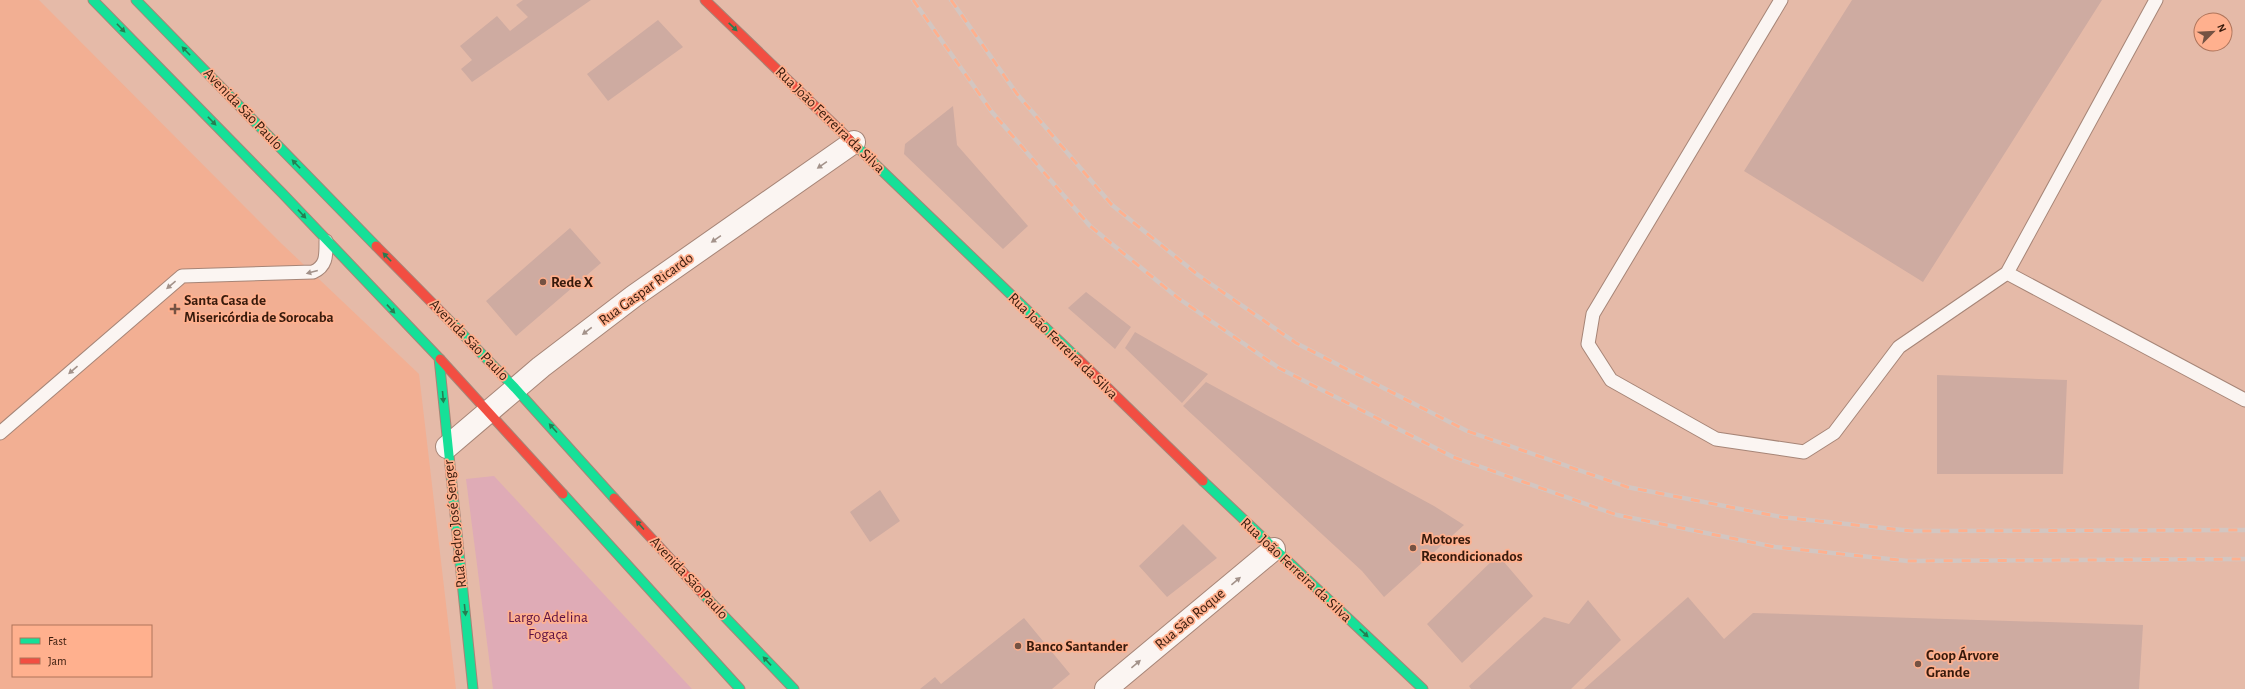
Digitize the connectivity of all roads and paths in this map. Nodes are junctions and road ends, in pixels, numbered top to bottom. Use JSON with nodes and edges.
{"nodes":[{"id":1,"x":94,"y":0,"type":"edge"},
{"id":2,"x":136,"y":0,"type":"edge"},
{"id":3,"x":705,"y":0,"type":"edge"},
{"id":4,"x":1781,"y":0,"type":"edge"},
{"id":5,"x":2156,"y":0,"type":"edge"},
{"id":6,"x":854,"y":142,"type":"junction"},
{"id":7,"x":326,"y":241,"type":"junction"},
{"id":8,"x":2007,"y":273,"type":"junction"},
{"id":9,"x":439,"y":358,"type":"junction"},
{"id":10,"x":515,"y":388,"type":"junction"},
{"id":11,"x":2245,"y":400,"type":"edge"},
{"id":12,"x":487,"y":412,"type":"junction"},
{"id":13,"x":0,"y":433,"type":"edge"},
{"id":14,"x":447,"y":447,"type":"junction"},
{"id":15,"x":1274,"y":549,"type":"junction"},
{"id":16,"x":473,"y":689,"type":"edge"},
{"id":17,"x":740,"y":689,"type":"edge"},
{"id":18,"x":794,"y":689,"type":"edge"},
{"id":19,"x":1106,"y":689,"type":"edge"},
{"id":20,"x":1423,"y":689,"type":"edge"}],
"edges":[{"from":1,"to":7,"type":"main road","name":"Avenida São Paulo","one_way":true},
{"from":10,"to":2,"type":"main road","name":"Avenida São Paulo","one_way":true},
{"from":3,"to":6,"type":"main road","name":"Rua João Ferreira da Silva","one_way":true},
{"from":4,"to":8,"type":"lane"},
{"from":5,"to":8,"type":"lane"},
{"from":6,"to":10,"type":"street","name":"Rua Gaspar Ricardo","one_way":true},
{"from":6,"to":15,"type":"main road","name":"Rua João Ferreira da Silva"},
{"from":7,"to":9,"type":"main road","name":"Avenida São Paulo","one_way":true},
{"from":7,"to":13,"type":"lane","one_way":true},
{"from":8,"to":11,"type":"lane"},
{"from":9,"to":12,"type":"main road","name":"Avenida São Paulo"},
{"from":9,"to":14,"type":"main road","name":"Rua Pedro José Senger","one_way":true},
{"from":10,"to":12,"type":"street","name":"Rua Gaspar Ricardo"},
{"from":18,"to":10,"type":"main road","name":"Avenida São Paulo","one_way":true},
{"from":12,"to":14,"type":"street","name":"Rua Gaspar Ricardo"},
{"from":12,"to":17,"type":"main road","name":"Avenida São Paulo"},
{"from":14,"to":16,"type":"main road","name":"Rua Pedro José Senger","one_way":true},
{"from":19,"to":15,"type":"street","name":"Rua São Roque","one_way":true},
{"from":15,"to":20,"type":"main road","name":"Rua João Ferreira da Silva","one_way":true}]}
